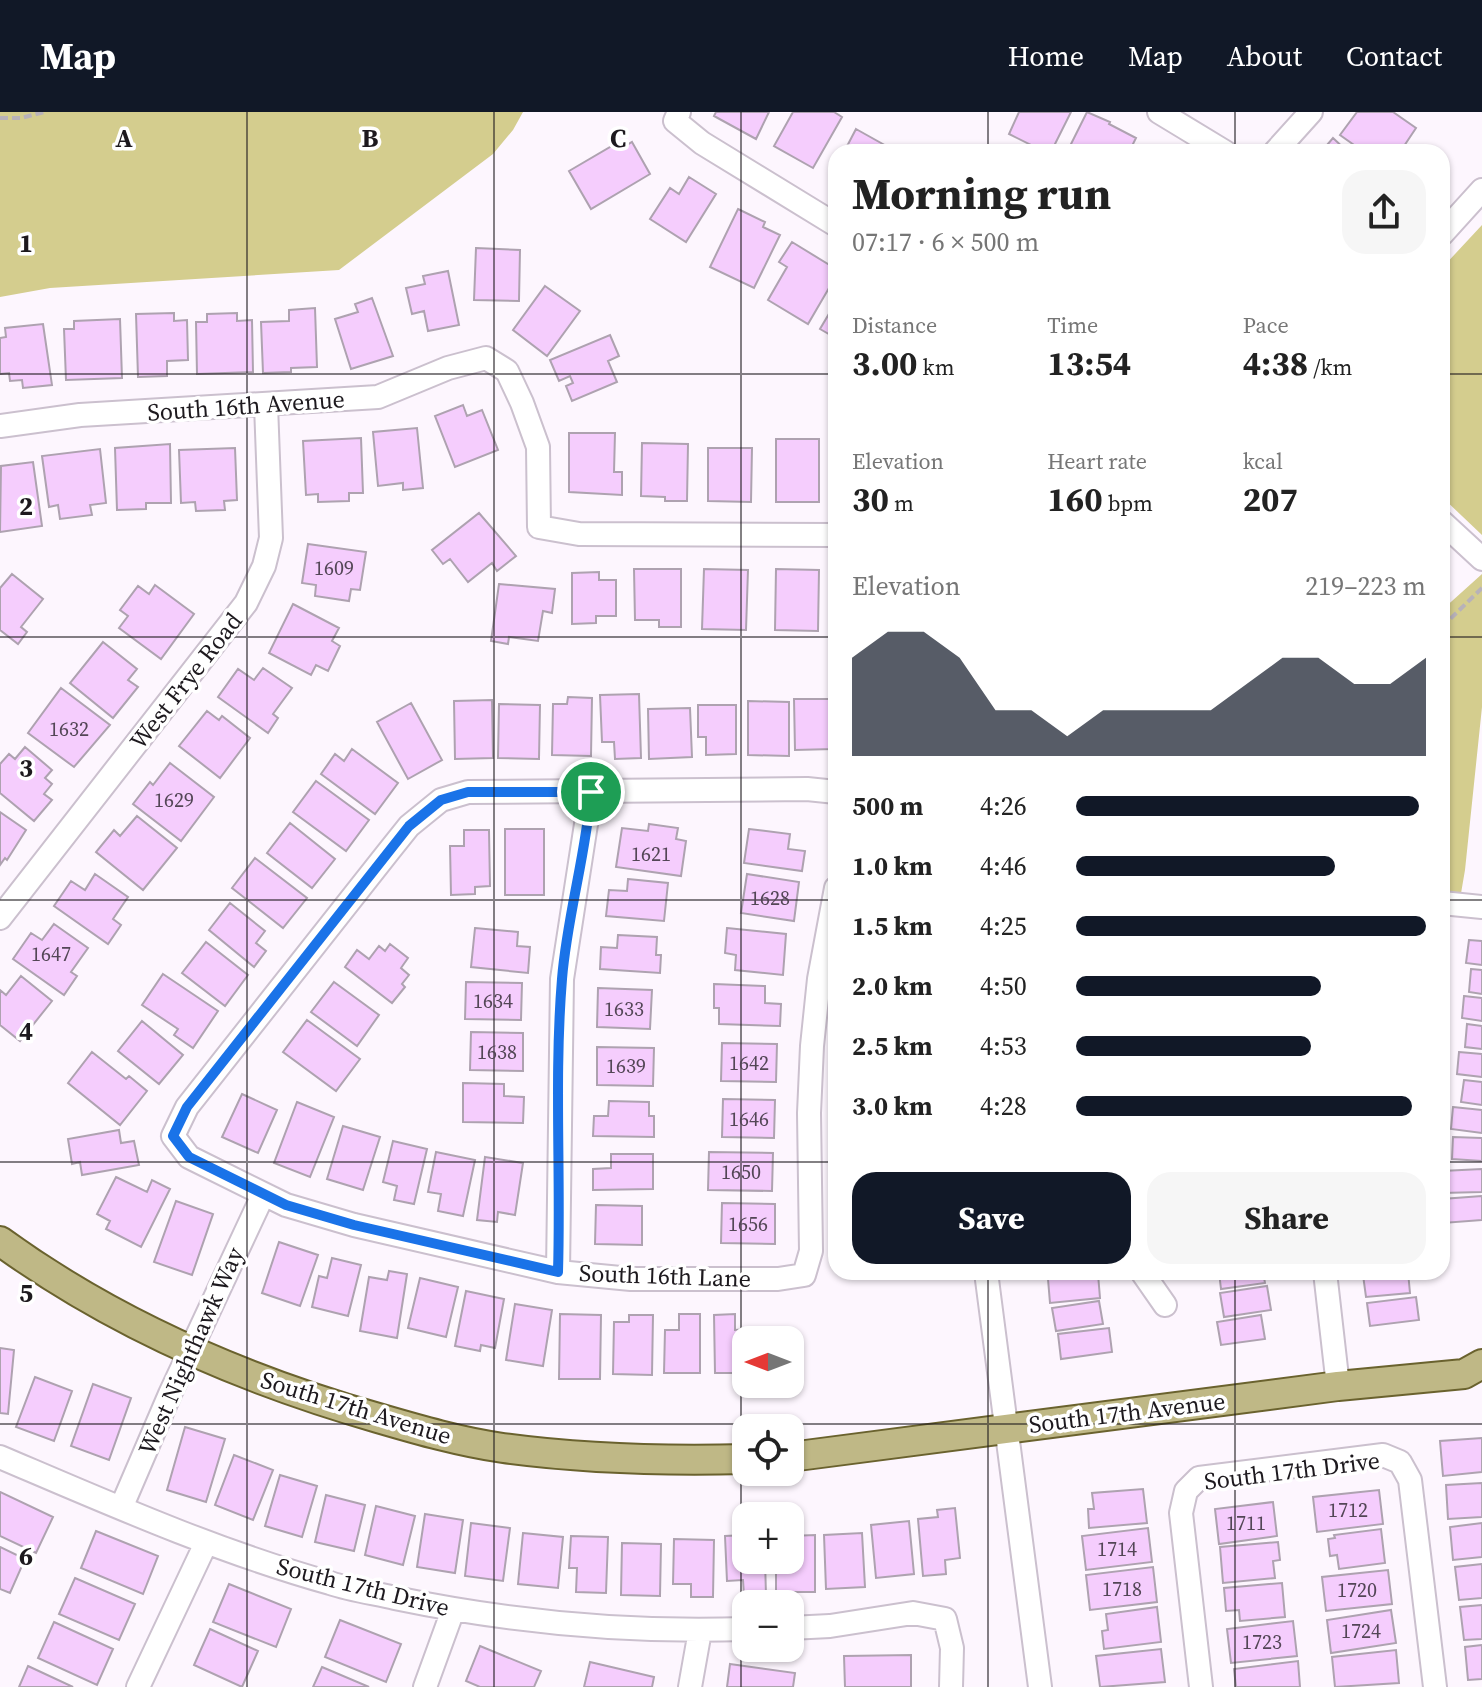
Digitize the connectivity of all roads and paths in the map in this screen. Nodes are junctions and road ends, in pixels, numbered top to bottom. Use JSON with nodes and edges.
{"nodes":[{"id":1,"x":44,"y":112,"type":"edge"},
{"id":2,"x":1159,"y":112,"type":"edge"},
{"id":3,"x":1311,"y":112,"type":"edge"},
{"id":4,"x":677,"y":116,"type":"edge"},
{"id":5,"x":0,"y":118,"type":"edge"},
{"id":6,"x":1212,"y":144,"type":"edge"},
{"id":7,"x":1282,"y":144,"type":"edge"},
{"id":8,"x":1482,"y":190,"type":"edge"},
{"id":9,"x":828,"y":220,"type":"edge"},
{"id":10,"x":1450,"y":225,"type":"edge"},
{"id":11,"x":266,"y":405,"type":"junction"},
{"id":12,"x":0,"y":426,"type":"edge"},
{"id":13,"x":1450,"y":529,"type":"edge"},
{"id":14,"x":828,"y":535,"type":"edge"},
{"id":15,"x":1482,"y":559,"type":"edge"},
{"id":16,"x":1482,"y":588,"type":"edge"},
{"id":17,"x":1450,"y":619,"type":"edge"},
{"id":18,"x":828,"y":791,"type":"edge"},
{"id":19,"x":591,"y":792,"type":"junction"},
{"id":20,"x":1450,"y":904,"type":"edge"},
{"id":21,"x":1482,"y":907,"type":"edge"},
{"id":22,"x":0,"y":918,"type":"edge"},
{"id":23,"x":828,"y":952,"type":"edge"},
{"id":24,"x":263,"y":1195,"type":"junction"},
{"id":25,"x":0,"y":1241,"type":"edge"},
{"id":26,"x":558,"y":1272,"type":"junction"},
{"id":27,"x":987,"y":1280,"type":"edge"},
{"id":28,"x":1148,"y":1280,"type":"edge"},
{"id":29,"x":1326,"y":1280,"type":"edge"},
{"id":30,"x":1165,"y":1305,"type":"dead end"},
{"id":31,"x":190,"y":1350,"type":"junction"},
{"id":32,"x":1476,"y":1374,"type":"edge"},
{"id":33,"x":1338,"y":1386,"type":"junction"},
{"id":34,"x":1007,"y":1429,"type":"junction"},
{"id":35,"x":804,"y":1455,"type":"edge"},
{"id":36,"x":0,"y":1457,"type":"edge"},
{"id":37,"x":732,"y":1459,"type":"edge"},
{"id":38,"x":121,"y":1508,"type":"junction"},
{"id":39,"x":206,"y":1543,"type":"junction"},
{"id":40,"x":453,"y":1610,"type":"junction"},
{"id":41,"x":804,"y":1627,"type":"edge"},
{"id":42,"x":732,"y":1630,"type":"edge"},
{"id":43,"x":700,"y":1631,"type":"junction"},
{"id":44,"x":138,"y":1687,"type":"edge"},
{"id":45,"x":425,"y":1687,"type":"edge"},
{"id":46,"x":690,"y":1687,"type":"edge"},
{"id":47,"x":951,"y":1687,"type":"edge"},
{"id":48,"x":1040,"y":1687,"type":"edge"},
{"id":49,"x":1201,"y":1687,"type":"edge"},
{"id":50,"x":1435,"y":1687,"type":"edge"}],
"edges":[{"from":1,"to":5,"type":"path"},
{"from":2,"to":6,"type":"street"},
{"from":3,"to":7,"type":"street"},
{"from":4,"to":9,"type":"street"},
{"from":8,"to":10,"type":"street"},
{"from":11,"to":12,"type":"street","name":"South 16th Avenue"},
{"from":11,"to":14,"type":"street","name":"South 16th Avenue"},
{"from":11,"to":22,"type":"street","name":"West Frye Road"},
{"from":13,"to":15,"type":"street"},
{"from":16,"to":17,"type":"path"},
{"from":18,"to":19,"type":"street"},
{"from":19,"to":24,"type":"street","name":"South 16th Lane"},
{"from":19,"to":26,"type":"street"},
{"from":20,"to":21,"type":"street"},
{"from":23,"to":26,"type":"street","name":"South 16th Lane"},
{"from":24,"to":26,"type":"street","name":"South 16th Lane"},
{"from":24,"to":31,"type":"street","name":"West Nighthawk Way"},
{"from":25,"to":31,"type":"main road","name":"South 17th Avenue"},
{"from":27,"to":34,"type":"street"},
{"from":28,"to":30,"type":"street"},
{"from":29,"to":33,"type":"street"},
{"from":31,"to":37,"type":"main road","name":"South 17th Avenue"},
{"from":31,"to":38,"type":"street","name":"West Nighthawk Way"},
{"from":32,"to":33,"type":"main road","name":"South 17th Avenue"},
{"from":33,"to":34,"type":"main road","name":"South 17th Avenue"},
{"from":34,"to":35,"type":"main road","name":"South 17th Avenue"},
{"from":34,"to":48,"type":"street"},
{"from":36,"to":38,"type":"street","name":"South 17th Drive"},
{"from":38,"to":39,"type":"street","name":"South 17th Drive"},
{"from":39,"to":40,"type":"street","name":"South 17th Drive"},
{"from":39,"to":44,"type":"street"},
{"from":40,"to":43,"type":"street","name":"South 17th Drive"},
{"from":40,"to":45,"type":"street"},
{"from":41,"to":47,"type":"street"},
{"from":42,"to":43,"type":"street","name":"South 17th Drive"},
{"from":43,"to":46,"type":"street"},
{"from":49,"to":50,"type":"street","name":"South 17th Drive"}]}
